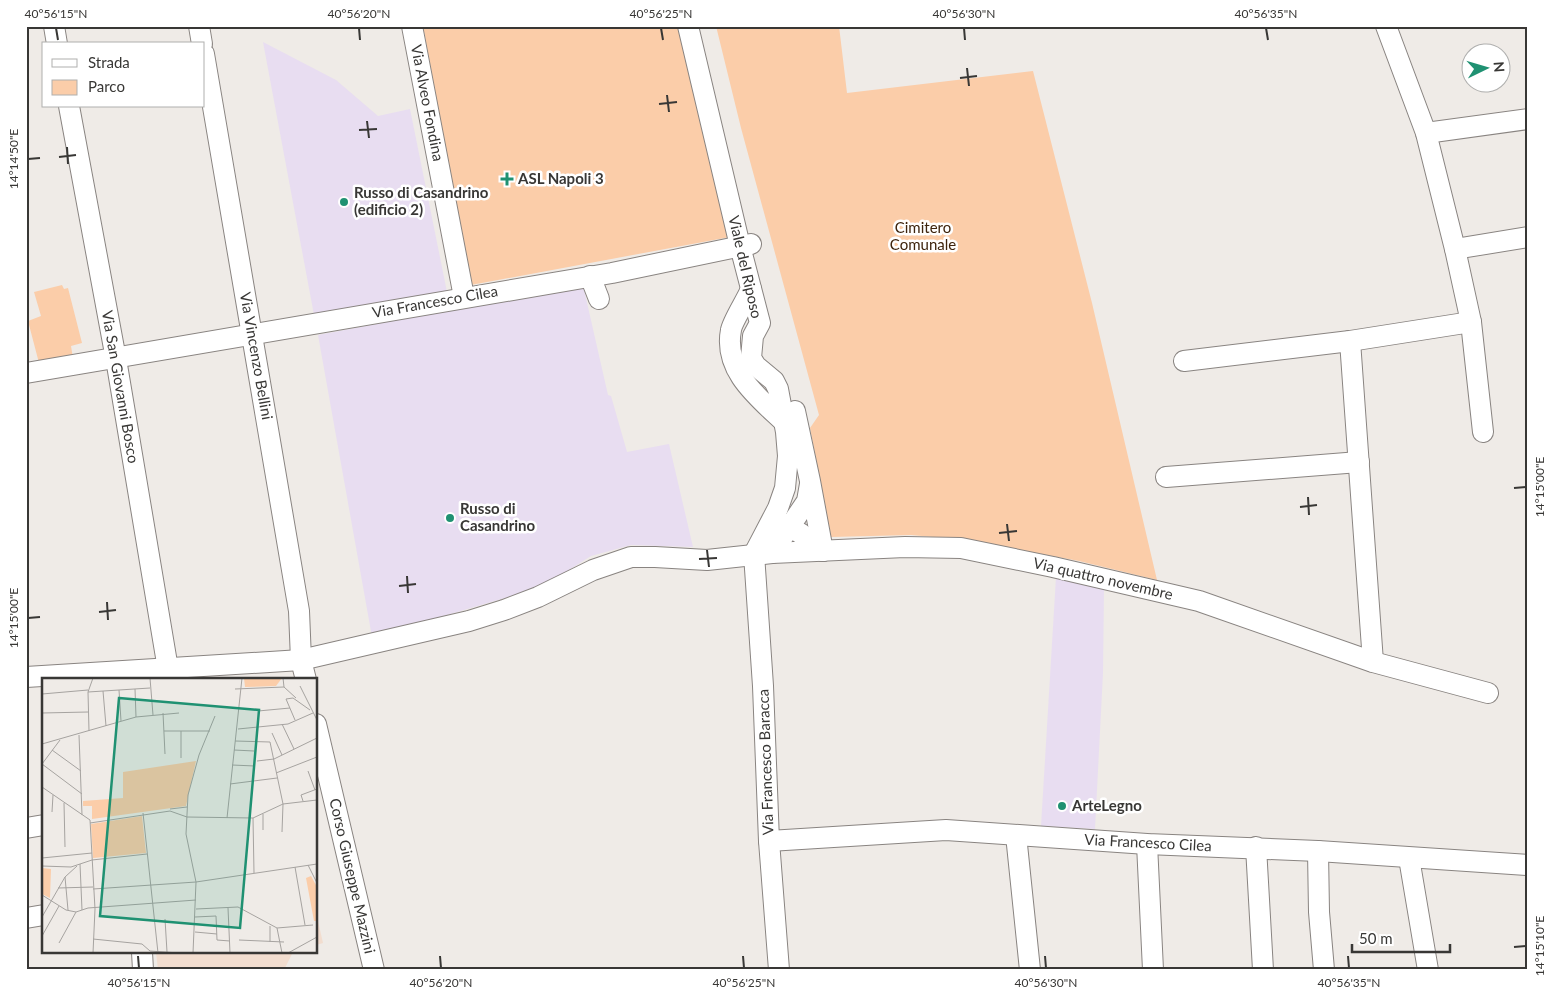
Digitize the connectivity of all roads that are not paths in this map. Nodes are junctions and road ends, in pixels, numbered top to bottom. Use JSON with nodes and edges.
{"nodes":[{"id":1,"x":54,"y":26,"type":"edge"},
{"id":2,"x":199,"y":26,"type":"edge"},
{"id":3,"x":412,"y":26,"type":"edge"},
{"id":4,"x":688,"y":26,"type":"edge"},
{"id":5,"x":699,"y":26,"type":"edge"},
{"id":6,"x":1393,"y":27,"type":"edge"},
{"id":7,"x":57,"y":42,"type":"edge"},
{"id":8,"x":202,"y":42,"type":"edge"},
{"id":9,"x":205,"y":60,"type":"edge"},
{"id":10,"x":69,"y":108,"type":"edge"},
{"id":11,"x":1528,"y":119,"type":"edge"},
{"id":12,"x":1426,"y":133,"type":"junction"},
{"id":13,"x":1528,"y":237,"type":"edge"},
{"id":14,"x":747,"y":245,"type":"junction"},
{"id":15,"x":1455,"y":249,"type":"junction"},
{"id":16,"x":590,"y":276,"type":"junction"},
{"id":17,"x":464,"y":297,"type":"junction"},
{"id":18,"x":599,"y":299,"type":"dead end"},
{"id":19,"x":1471,"y":322,"type":"junction"},
{"id":20,"x":252,"y":334,"type":"junction"},
{"id":21,"x":1350,"y":342,"type":"junction"},
{"id":22,"x":116,"y":359,"type":"junction"},
{"id":23,"x":1184,"y":361,"type":"dead end"},
{"id":24,"x":26,"y":373,"type":"edge"},
{"id":25,"x":1483,"y":432,"type":"dead end"},
{"id":26,"x":1358,"y":462,"type":"junction"},
{"id":27,"x":1166,"y":477,"type":"dead end"},
{"id":28,"x":810,"y":481,"type":"junction"},
{"id":29,"x":787,"y":519,"type":"junction"},
{"id":30,"x":823,"y":551,"type":"junction"},
{"id":31,"x":763,"y":554,"type":"junction"},
{"id":32,"x":301,"y":660,"type":"junction"},
{"id":33,"x":1373,"y":662,"type":"junction"},
{"id":34,"x":168,"y":669,"type":"junction"},
{"id":35,"x":109,"y":676,"type":"edge"},
{"id":36,"x":26,"y":677,"type":"edge"},
{"id":37,"x":49,"y":678,"type":"edge"},
{"id":38,"x":306,"y":678,"type":"edge"},
{"id":39,"x":1488,"y":693,"type":"dead end"},
{"id":40,"x":318,"y":732,"type":"edge"},
{"id":41,"x":42,"y":825,"type":"edge"},
{"id":42,"x":26,"y":828,"type":"edge"},
{"id":43,"x":1016,"y":836,"type":"junction"},
{"id":44,"x":768,"y":840,"type":"junction"},
{"id":45,"x":1147,"y":844,"type":"junction"},
{"id":46,"x":1256,"y":848,"type":"junction"},
{"id":47,"x":1318,"y":851,"type":"junction"},
{"id":48,"x":1409,"y":858,"type":"junction"},
{"id":49,"x":1528,"y":865,"type":"edge"},
{"id":50,"x":42,"y":915,"type":"edge"},
{"id":51,"x":26,"y":918,"type":"edge"},
{"id":52,"x":142,"y":954,"type":"edge"},
{"id":53,"x":144,"y":970,"type":"edge"},
{"id":54,"x":374,"y":970,"type":"edge"},
{"id":55,"x":779,"y":970,"type":"edge"},
{"id":56,"x":1030,"y":970,"type":"edge"},
{"id":57,"x":1153,"y":970,"type":"edge"},
{"id":58,"x":1263,"y":970,"type":"edge"},
{"id":59,"x":1324,"y":970,"type":"edge"},
{"id":60,"x":1428,"y":970,"type":"edge"}],
"edges":[{"from":1,"to":7,"type":"street"},
{"from":2,"to":8,"type":"street"},
{"from":3,"to":17,"type":"street","name":"Via Alveo Fondina"},
{"from":4,"to":14,"type":"street","name":"Viale del Riposo"},
{"from":5,"to":14,"type":"street","name":"Viale del Riposo"},
{"from":6,"to":12,"type":"street"},
{"from":9,"to":20,"type":"street","name":"Via Vincenzo Bellini"},
{"from":10,"to":22,"type":"street","name":"Via San Giovanni Bosco"},
{"from":11,"to":12,"type":"street"},
{"from":12,"to":15,"type":"street"},
{"from":13,"to":15,"type":"street"},
{"from":14,"to":16,"type":"street","name":"Via Francesco Cilea"},
{"from":14,"to":28,"type":"street","name":"Viale del Riposo"},
{"from":14,"to":29,"type":"street","name":"Viale del Riposo"},
{"from":15,"to":19,"type":"street"},
{"from":16,"to":17,"type":"street","name":"Via Francesco Cilea"},
{"from":16,"to":18,"type":"street"},
{"from":17,"to":20,"type":"street","name":"Via Francesco Cilea"},
{"from":19,"to":21,"type":"street"},
{"from":19,"to":25,"type":"street"},
{"from":20,"to":22,"type":"street","name":"Via Francesco Cilea"},
{"from":20,"to":32,"type":"street","name":"Via Vincenzo Bellini"},
{"from":21,"to":23,"type":"street"},
{"from":21,"to":26,"type":"street"},
{"from":22,"to":24,"type":"street","name":"Via Francesco Cilea"},
{"from":22,"to":34,"type":"street","name":"Via San Giovanni Bosco"},
{"from":26,"to":27,"type":"street"},
{"from":26,"to":33,"type":"street"},
{"from":28,"to":29,"type":"street","name":"Viale del Riposo"},
{"from":28,"to":30,"type":"street","name":"Viale del Riposo"},
{"from":29,"to":30,"type":"street","name":"Viale del Riposo"},
{"from":29,"to":31,"type":"street","name":"Viale del Riposo"},
{"from":30,"to":31,"type":"street","name":"Via quattro novembre"},
{"from":30,"to":33,"type":"street","name":"Via quattro novembre"},
{"from":31,"to":32,"type":"street","name":"Via quattro novembre"},
{"from":31,"to":44,"type":"street","name":"Via Francesco Baracca"},
{"from":32,"to":34,"type":"street","name":"Via quattro novembre"},
{"from":32,"to":38,"type":"street"},
{"from":33,"to":39,"type":"street","name":"Via quattro novembre"},
{"from":34,"to":35,"type":"street","name":"Via quattro novembre"},
{"from":35,"to":37,"type":"street"},
{"from":36,"to":37,"type":"street"},
{"from":40,"to":54,"type":"street","name":"Corso Giuseppe Mazzini"},
{"from":41,"to":42,"type":"street"},
{"from":43,"to":44,"type":"street","name":"Via Francesco Cilea"},
{"from":43,"to":45,"type":"street","name":"Via Francesco Cilea"},
{"from":43,"to":56,"type":"street"},
{"from":44,"to":55,"type":"street","name":"Via Francesco Baracca"},
{"from":45,"to":46,"type":"street","name":"Via Francesco Cilea"},
{"from":45,"to":57,"type":"street"},
{"from":46,"to":47,"type":"street","name":"Via Francesco Cilea"},
{"from":46,"to":58,"type":"street"},
{"from":47,"to":48,"type":"street","name":"Via Francesco Cilea"},
{"from":47,"to":59,"type":"street"},
{"from":48,"to":49,"type":"street","name":"Via Francesco Cilea"},
{"from":48,"to":60,"type":"street"},
{"from":50,"to":51,"type":"street"},
{"from":52,"to":53,"type":"street"}]}
